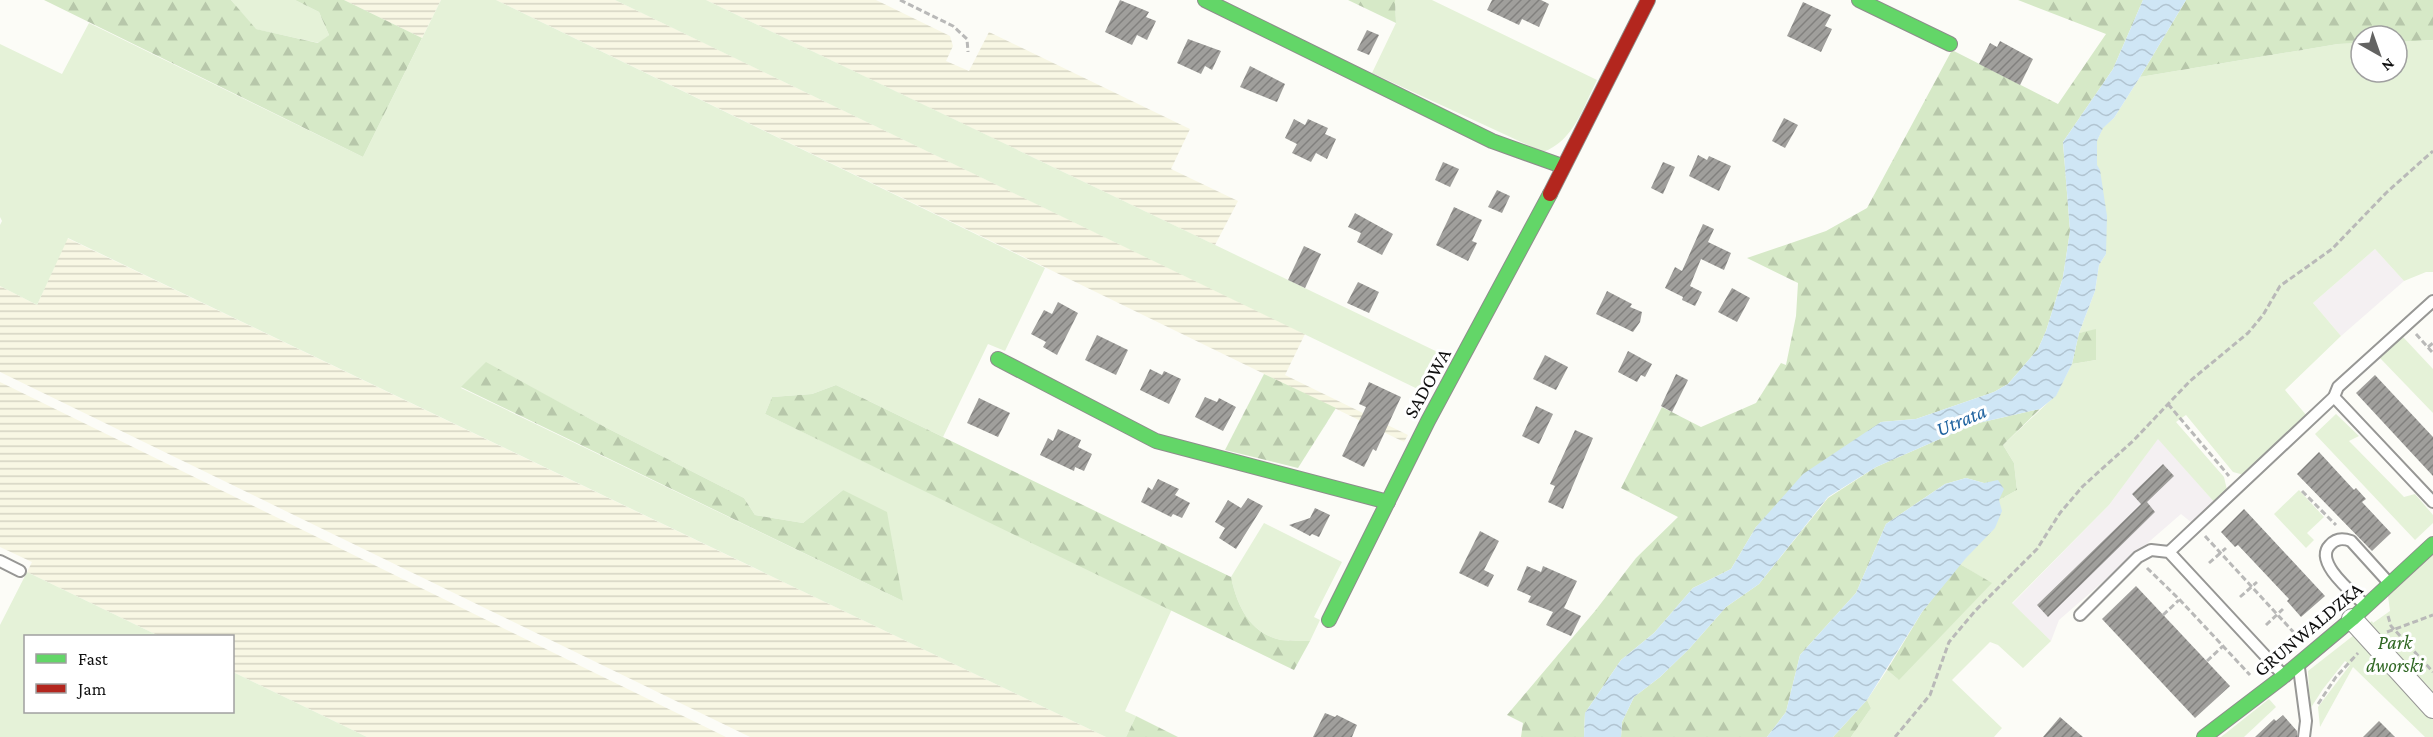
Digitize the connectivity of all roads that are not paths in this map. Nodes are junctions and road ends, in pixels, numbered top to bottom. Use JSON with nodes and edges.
{"nodes":[{"id":1,"x":1205,"y":0,"type":"edge"},
{"id":2,"x":1648,"y":0,"type":"edge"},
{"id":3,"x":1859,"y":0,"type":"edge"},
{"id":4,"x":1950,"y":44,"type":"dead end"},
{"id":5,"x":1562,"y":166,"type":"junction"},
{"id":6,"x":2433,"y":302,"type":"edge"},
{"id":7,"x":998,"y":360,"type":"dead end"},
{"id":8,"x":2334,"y":397,"type":"junction"},
{"id":9,"x":1388,"y":502,"type":"junction"},
{"id":10,"x":2433,"y":502,"type":"edge"},
{"id":11,"x":2433,"y":544,"type":"edge"},
{"id":12,"x":2169,"y":552,"type":"junction"},
{"id":13,"x":0,"y":561,"type":"edge"},
{"id":14,"x":20,"y":571,"type":"dead end"},
{"id":15,"x":2390,"y":584,"type":"junction"},
{"id":16,"x":2359,"y":613,"type":"junction"},
{"id":17,"x":2080,"y":615,"type":"dead end"},
{"id":18,"x":1329,"y":620,"type":"dead end"},
{"id":19,"x":2298,"y":665,"type":"junction"},
{"id":20,"x":2284,"y":676,"type":"junction"},
{"id":21,"x":2433,"y":708,"type":"edge"},
{"id":22,"x":2204,"y":737,"type":"edge"},
{"id":23,"x":2304,"y":737,"type":"edge"}],
"edges":[{"from":1,"to":5,"type":"street"},
{"from":2,"to":5,"type":"street","name":"SADOWA"},
{"from":3,"to":4,"type":"street"},
{"from":5,"to":9,"type":"street","name":"SADOWA"},
{"from":6,"to":8,"type":"lane"},
{"from":7,"to":9,"type":"street"},
{"from":8,"to":10,"type":"lane"},
{"from":8,"to":12,"type":"lane"},
{"from":9,"to":18,"type":"street","name":"SADOWA"},
{"from":11,"to":15,"type":"street","name":"GRUNWALDZKA"},
{"from":12,"to":17,"type":"lane"},
{"from":12,"to":20,"type":"lane"},
{"from":13,"to":14,"type":"lane"},
{"from":15,"to":16,"type":"street","name":"GRUNWALDZKA"},
{"from":15,"to":16,"type":"lane"},
{"from":16,"to":19,"type":"street","name":"GRUNWALDZKA"},
{"from":16,"to":21,"type":"street"},
{"from":19,"to":20,"type":"street","name":"GRUNWALDZKA"},
{"from":19,"to":23,"type":"lane"},
{"from":20,"to":22,"type":"street","name":"GRUNWALDZKA"}]}
